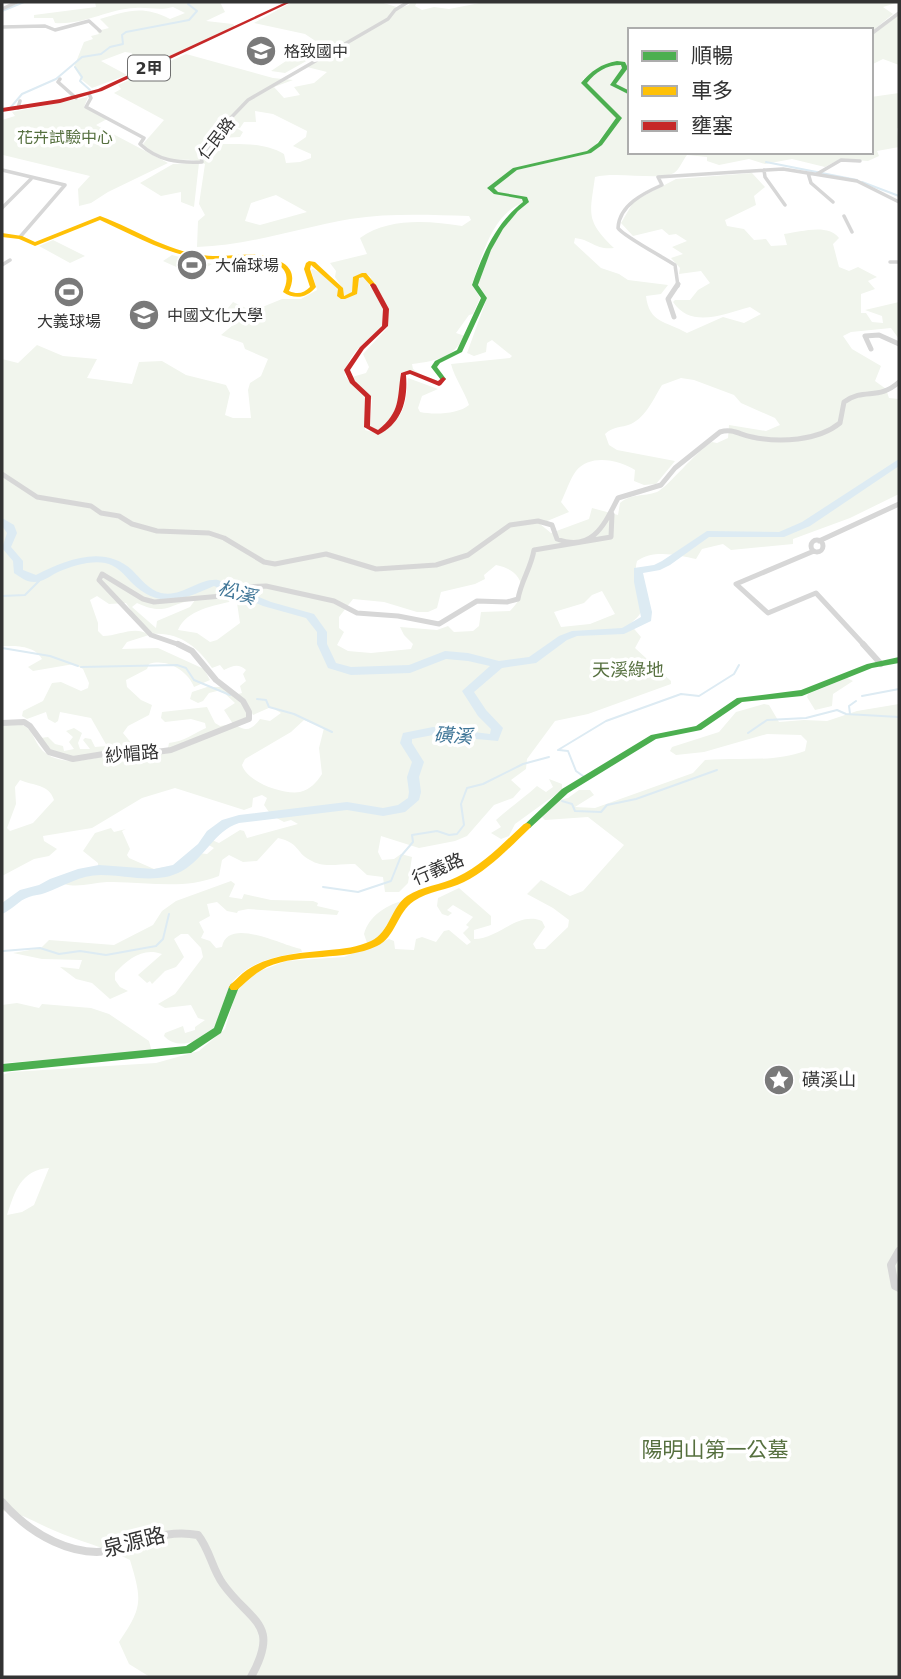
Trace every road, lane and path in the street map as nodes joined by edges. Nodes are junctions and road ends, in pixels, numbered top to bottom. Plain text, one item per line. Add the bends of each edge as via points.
1 (17, 2) edge
2 (289, 2) edge
3 (408, 2) edge
4 (2, 9) edge
5 (899, 13) edge
6 (2, 27) edge
7 (100, 31) dead end
8 (873, 32) edge
9 (60, 79) dead end
10 (628, 92) edge
11 (89, 94) junction
12 (76, 97) junction
13 (2, 110) edge
14 (860, 161) dead end
15 (2, 170) edge
16 (764, 170) junction
17 (808, 173) junction
18 (817, 174) junction
19 (31, 179) junction
20 (833, 202) dead end
21 (899, 202) edge
22 (786, 205) dead end
23 (2, 208) edge
24 (844, 216) dead end
25 (852, 232) dead end
26 (2, 235) edge
27 (20, 237) junction
28 (10, 260) dead end
29 (890, 262) dead end
30 (899, 262) edge
31 (2, 265) edge
32 (674, 317) dead end
33 (899, 344) edge
34 (871, 349) dead end
35 (899, 382) edge
36 (2, 474) edge
37 (899, 504) edge
38 (612, 514) junction
39 (899, 660) edge
40 (881, 664) junction
41 (2, 723) edge
42 (2, 1068) edge
43 (899, 1251) edge
44 (899, 1288) edge
45 (2, 1502) edge
46 (251, 1677) edge

1 - 4 street
2 - 11 street, 2甲
3 - 11 street, 仁民路 via 388,19 254,97 219,129 202,162 153,156 140,144 145,138 86,107
5 - 8 street
6 - 7 street via 55,30 89,21
9 - 12 street
10 - 27 street via 613,85 625,68 623,63 610,63 588,77 586,87 619,118 600,144 589,152 515,169 490,188 526,202 508,214 486,254 475,285 484,298 460,351 434,367 444,380 441,383 402,373 401,411 381,432 368,427 368,396 352,382 347,370 385,326 386,309 368,276 356,277 355,293 342,298 335,281 309,263 313,287 293,296 286,292 291,275 279,263 173,251 102,218 35,244
11 - 12 street, 2甲
12 - 13 street, 2甲
14 - 18 street via 841,160
15 - 19 street
16 - 17 street
16 - 22 street
16 - 32 street via 660,176 657,179 662,185 628,203 617,226 625,236 675,265 678,286 668,297
17 - 18 street
17 - 20 street via 811,183
18 - 21 street via 872,186
19 - 23 street
19 - 27 street via 65,185
24 - 25 street
26 - 27 street
28 - 31 street
29 - 30 street
33 - 34 street via 873,333 865,335
35 - 38 street via 887,393 849,397 840,424 806,438 749,437 729,429 720,432 661,485 618,498
36 - 38 street via 37,497 91,506 157,531 209,533 275,564 326,554 383,569 436,565 468,555 510,525 538,521 552,525 557,540 567,541 599,534
37 - 40 street via 811,542 812,549 805,555 736,584 768,613 816,593
38 - 41 street, 紗帽路 via 611,537 534,550 518,599 477,601 446,622 357,613 334,601 286,589 246,587 225,596 154,602 102,574 98,578 153,636 193,653 216,680 239,697 250,714 244,722 201,741 152,753 116,752 83,759 66,759 44,749 28,723 15,719
39 - 40 street, 行義路
40 - 42 street, 行義路 via 802,693 740,700 698,728 654,737 565,791 463,879 407,900 383,938 373,944 337,953 279,958 250,971 234,986 218,1030 188,1050
43 - 44 street via 891,1265
45 - 46 street, 泉源路 via 25,1523 66,1548 103,1553 165,1531 198,1535 221,1582 261,1626 263,1654

